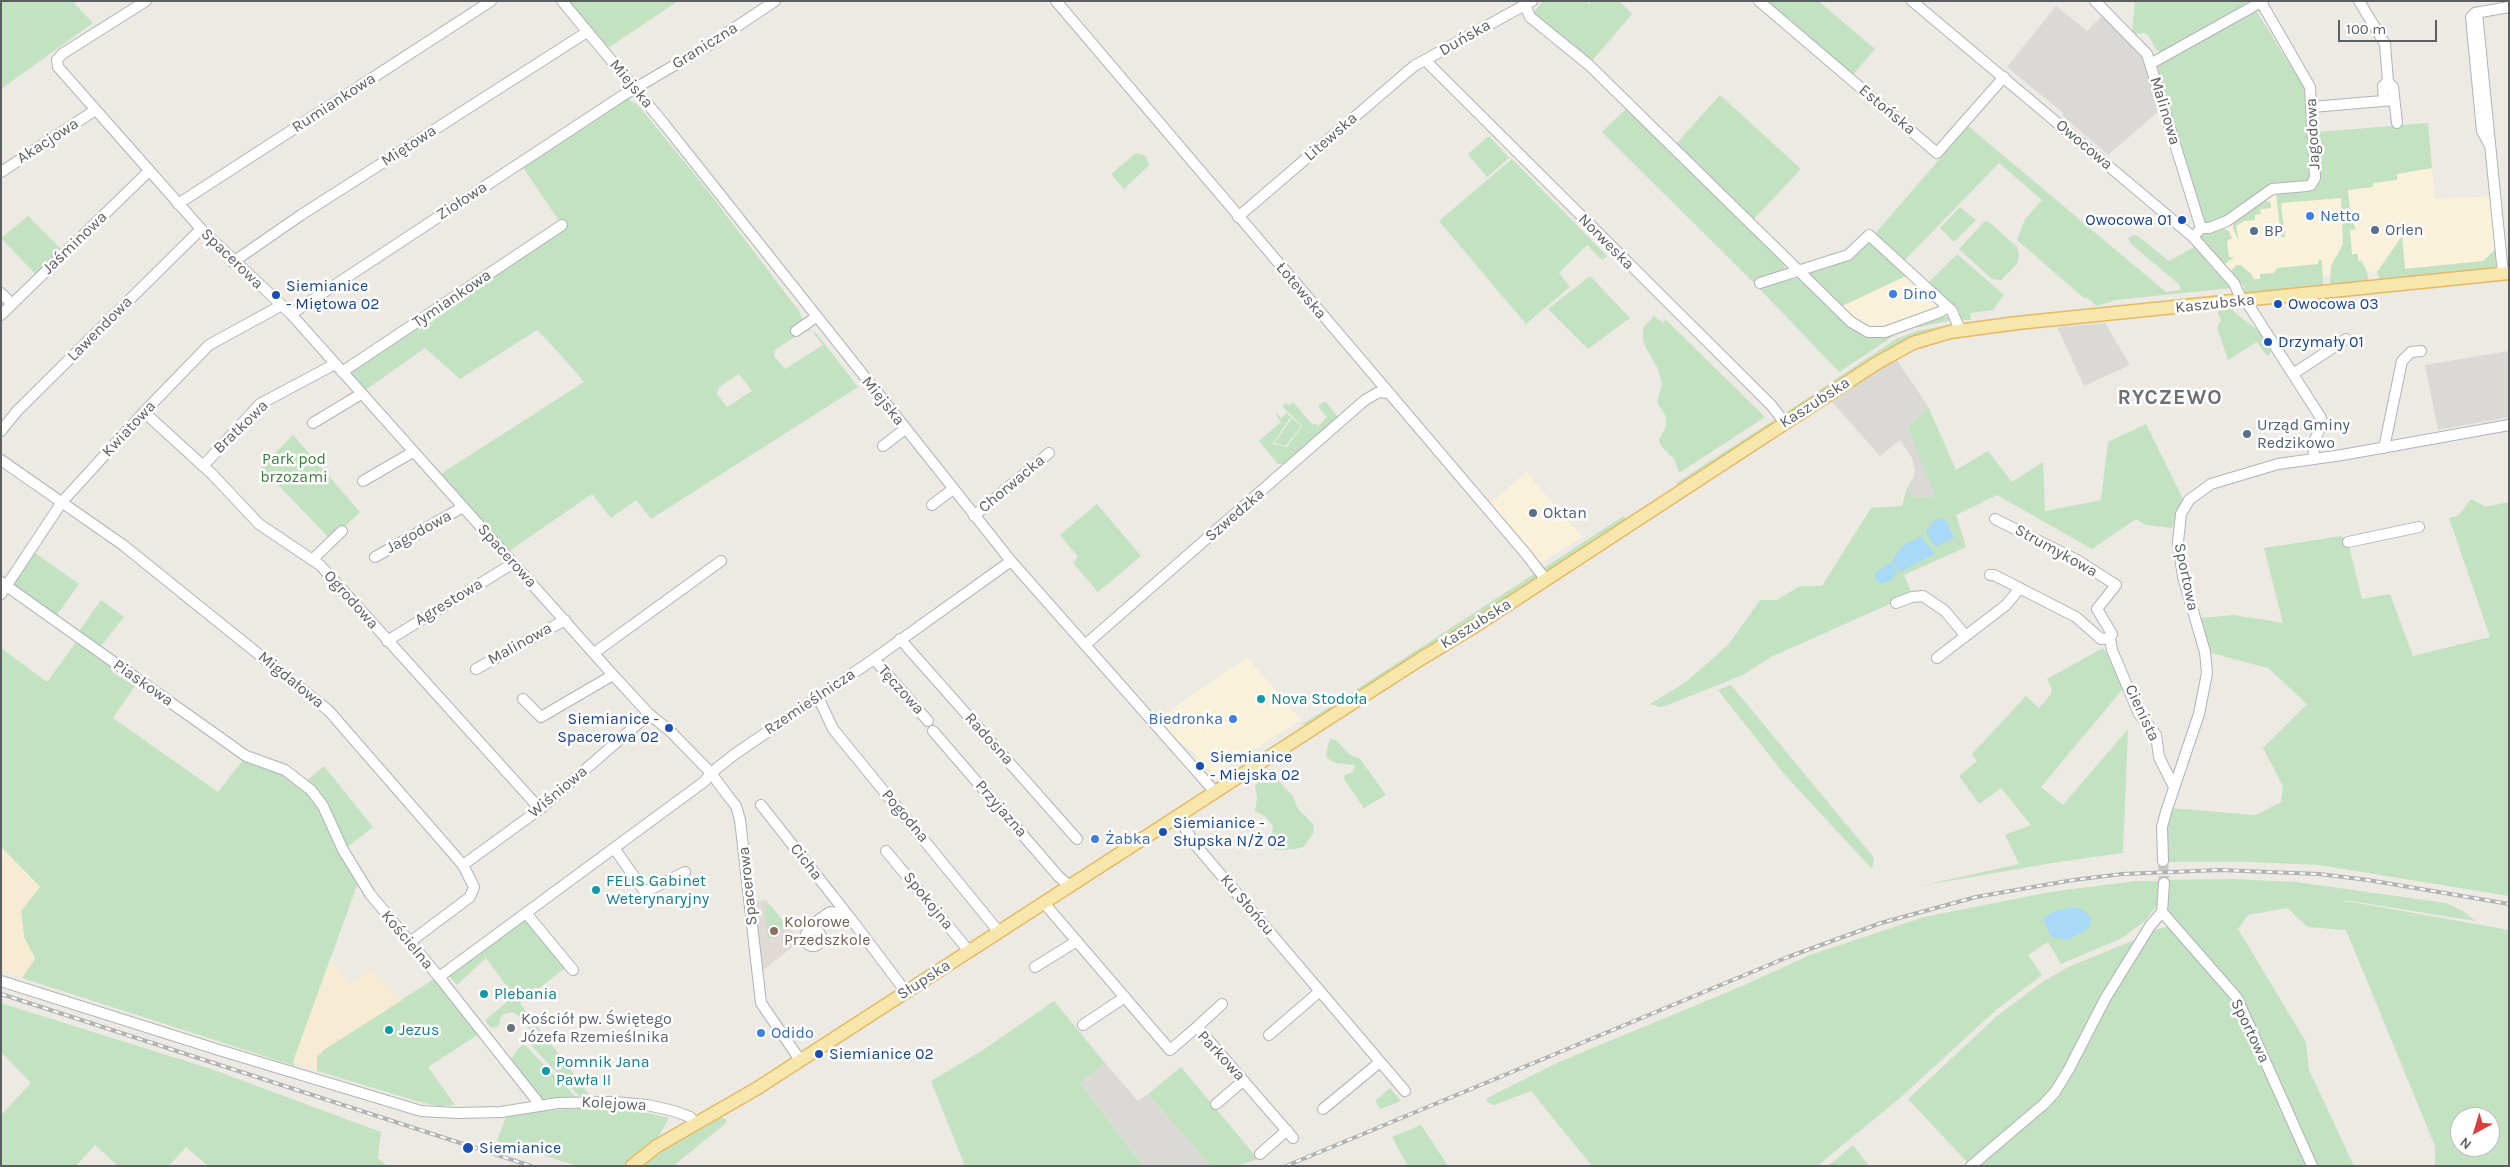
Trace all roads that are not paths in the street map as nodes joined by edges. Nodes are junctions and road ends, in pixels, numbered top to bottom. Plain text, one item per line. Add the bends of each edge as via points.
1 (146, 1) edge
2 (491, 1) edge
3 (562, 1) edge
4 (775, 1) edge
5 (1056, 1) edge
6 (1759, 1) edge
7 (1912, 1) edge
8 (2095, 1) edge
9 (2359, 1) edge
10 (2262, 2) edge
11 (1528, 3) edge
12 (2509, 7) edge
13 (587, 32) junction
14 (1426, 61) junction
15 (2150, 64) junction
16 (2004, 77) junction
17 (634, 89) junction
18 (2389, 100) junction
19 (2312, 108) junction
20 (94, 111) junction
21 (2397, 123) dead end
22 (149, 171) junction
23 (1, 172) edge
24 (178, 204) junction
25 (1238, 217) junction
26 (562, 225) dead end
27 (2201, 228) junction
28 (201, 229) junction
29 (2193, 237) junction
30 (234, 262) junction
31 (1798, 273) junction
32 (2506, 274) edge
33 (1760, 283) dead end
34 (1, 293) edge
35 (2244, 301) junction
36 (12, 304) junction
37 (282, 305) junction
38 (1948, 307) junction
39 (291, 314) junction
40 (1, 315) edge
41 (816, 317) junction
42 (1960, 330) junction
43 (796, 331) dead end
44 (2346, 339) dead end
45 (2422, 350) dead end
46 (338, 368) junction
47 (2293, 374) junction
48 (1388, 393) junction
49 (361, 394) junction
50 (144, 412) junction
51 (313, 423) dead end
52 (1785, 423) junction
53 (2509, 425) edge
54 (905, 429) junction
55 (1, 431) edge
56 (883, 446) dead end
57 (2384, 448) junction
58 (413, 452) junction
59 (1049, 453) dead end
60 (2314, 458) junction
61 (1, 460) edge
62 (203, 466) junction
63 (363, 481) dead end
64 (953, 489) junction
65 (62, 502) junction
66 (932, 505) dead end
67 (463, 507) junction
68 (974, 516) junction
69 (1995, 519) dead end
70 (2419, 527) dead end
71 (342, 531) dead end
72 (2348, 542) dead end
73 (375, 557) dead end
74 (312, 560) junction
75 (721, 561) dead end
76 (1011, 561) junction
77 (512, 564) junction
78 (1990, 575) dead end
79 (1546, 580) junction
80 (2116, 585) joint
81 (3, 587) edge
82 (2020, 588) junction
83 (1896, 603) dead end
84 (564, 620) junction
85 (1965, 635) junction
86 (2110, 638) junction
87 (900, 639) junction
88 (387, 641) junction
89 (1085, 645) junction
90 (594, 653) junction
91 (1937, 658) dead end
92 (874, 659) junction
93 (476, 669) dead end
94 (613, 675) junction
95 (818, 697) junction
96 (523, 699) dead end
97 (649, 714) junction
98 (928, 721) dead end
99 (934, 731) dead end
100 (285, 770) joint
101 (711, 773) junction
102 (2174, 787) junction
103 (1215, 792) junction
104 (762, 805) dead end
105 (540, 810) junction
106 (1178, 816) junction
107 (1077, 839) dead end
108 (614, 848) junction
109 (886, 851) dead end
110 (2163, 861) tunnel mouth
111 (463, 865) junction
112 (685, 872) dead end
113 (2164, 883) tunnel mouth
114 (1070, 886) junction
115 (1044, 903) junction
116 (2162, 912) junction
117 (526, 913) junction
118 (851, 919) junction
119 (814, 930) dead end
120 (999, 932) junction
121 (1077, 941) junction
122 (410, 942) junction
123 (969, 951) junction
124 (1035, 967) dead end
125 (573, 970) dead end
126 (439, 977) junction
127 (1, 981) edge
128 (906, 992) junction
129 (1319, 992) junction
130 (1125, 997) junction
131 (1222, 1004) dead end
132 (1083, 1025) dead end
133 (1196, 1027) junction
134 (1269, 1035) dead end
135 (800, 1060) junction
136 (1380, 1062) junction
137 (1243, 1081) junction
138 (1405, 1091) dead end
139 (1216, 1104) dead end
140 (539, 1106) junction
141 (1323, 1109) dead end
142 (696, 1124) junction
143 (1260, 1154) dead end
144 (632, 1166) edge
145 (1971, 1166) edge
146 (2312, 1166) edge

1 - 20 street, Spacerowa via 57,60 64,76
2 - 24 street, Rumiankowa
3 - 13 street, Miejska
4 - 17 street, Graniczna
5 - 25 street, Łotewska
6 - 16 street, Estońska via 1937,153
7 - 16 street, Owocowa
8 - 15 street, Malinowa via 2147,54
9 - 18 street via 2385,44 2388,82 2394,87
10 - 15 street
10 - 19 street, Jagodowa via 2310,87
11 - 14 street, Duńska
11 - 31 street via 1530,17 1589,65
12 - 32 street via 2478,13 2484,114 2492,149
13 - 17 street, Miejska
13 - 30 street, Miętowa
14 - 25 street, Litewska via 1414,66
14 - 52 street, Norweska via 1771,405
15 - 27 street, Malinowa
16 - 29 street, Owocowa
17 - 39 street, Ziołowa
17 - 41 street, Miejska
18 - 19 street
18 - 21 street
19 - 27 street, Jagodowa via 2315,175 2311,185 2272,189 2227,221
20 - 22 street, Spacerowa
20 - 23 street, Akacjowa
22 - 24 street, Spacerowa
22 - 36 street, Jaśminowa
24 - 28 street, Spacerowa
25 - 48 street, Łotewska
26 - 46 street, Tymiankowa
27 - 29 street
28 - 30 street, Spacerowa
28 - 55 street, Lawendowa via 17,411
29 - 35 street, Owocowa via 2234,284
30 - 37 street, Spacerowa
31 - 33 street
31 - 38 street via 1851,322 1868,332 1885,332
31 - 38 street via 1848,255 1869,235
32 - 35 main road, Kaszubska
34 - 36 street
35 - 42 main road, Kaszubska
35 - 47 street, Owocowa
36 - 40 street, Jaśminowa
37 - 39 street, Spacerowa
37 - 50 street, Kwiatowa via 209,345
38 - 42 street via 1956,315
39 - 46 street, Spacerowa
41 - 43 street
41 - 54 street, Miejska
42 - 52 main road, Kaszubska via 1926,338 1904,348
44 - 47 street
45 - 57 street via 2411,352 2402,361
46 - 49 street, Spacerowa
46 - 62 street, Bratkowa via 260,404
47 - 60 street, Owocowa via 2322,421 2313,444
48 - 79 street, Łotewska
48 - 89 street, Szwedzka via 1379,392 1365,400
49 - 51 street
49 - 58 street, Spacerowa
50 - 62 street, Ogrodowa
50 - 65 street, Kwiatowa
52 - 79 main road, Kaszubska
53 - 57 street, Sportowa
54 - 56 street
54 - 64 street, Miejska
57 - 60 street, Sportowa
58 - 63 street
58 - 67 street, Spacerowa
59 - 68 street, Chorwacka
60 - 102 street, Sportowa via 2278,464 2211,484 2193,495 2181,514 2178,528 2180,556 2205,652 2207,673 2198,714
61 - 65 street, Migdałowa
62 - 74 street, Ogrodowa via 259,524
64 - 66 street
64 - 68 street, Miejska
65 - 81 street, Kwiatowa
65 - 111 street, Migdałowa via 124,545 329,711
67 - 73 street, Jagodowa
67 - 77 street, Spacerowa
68 - 76 street, Miejska
69 - 80 street, Strumykowa via 2077,560
70 - 72 street
71 - 74 street
74 - 88 street, Ogrodowa
75 - 90 street
76 - 87 street, Rzemieślnicza
76 - 89 street, Miejska
77 - 84 street, Spacerowa
77 - 88 street, Agrestowa
78 - 82 street
79 - 103 main road, Kaszubska
80 - 86 street, Cienista via 2097,609 2109,629
81 - 100 street, Piaskowa via 246,756
82 - 85 street via 2006,605
82 - 86 street via 2076,617 2101,639
83 - 85 street via 1923,596 1945,611
84 - 90 street, Spacerowa
84 - 93 street, Malinowa
85 - 91 street
86 - 102 street, Cienista via 2139,714 2156,734 2159,757
87 - 92 street, Rzemieślnicza
87 - 107 street, Radosna
88 - 105 street, Ogrodowa
89 - 103 street, Miejska
90 - 94 street, Spacerowa
92 - 95 street, Rzemieślnicza
92 - 98 street, Tęczowa
94 - 96 street via 541,717
94 - 97 street, Spacerowa
95 - 101 street, Rzemieślnicza
95 - 120 street, Pogodna via 833,729
97 - 101 street, Spacerowa
97 - 105 street, Wiśniowa
99 - 114 street, Przyjazna
100 - 122 street, Kościelna via 304,783 319,800 361,881
101 - 108 street, Rzemieślnicza
101 - 135 street, Spacerowa via 736,806 740,820 761,1003
102 - 110 street, Sportowa via 2162,827
103 - 106 main road, Słupska
104 - 118 street, Cicha
105 - 111 street, Wiśniowa
106 - 114 main road, Słupska
106 - 129 street, Ku Słońcu via 1193,842
108 - 112 street via 645,892
108 - 117 street, Rzemieślnicza
109 - 123 street, Spokojna
111 - 122 street, Migdałowa via 474,887 470,897
113 - 116 street
114 - 115 main road, Słupska
115 - 120 main road, Słupska
115 - 121 street, Parkowa
116 - 145 street via 2105,999 2055,1092
116 - 146 street, Sportowa via 2237,998
117 - 125 street
117 - 126 street, Rzemieślnicza
118 - 119 street via 830,912 816,921
118 - 128 street, Cicha
120 - 123 main road, Słupska
121 - 124 street
121 - 130 street, Parkowa
122 - 126 street, Kościelna
123 - 128 main road, Słupska
126 - 140 street, Kościelna
127 - 140 street, Kolejowa via 398,1105 440,1113 501,1112
128 - 135 main road, Słupska
129 - 134 street
129 - 136 street, Ku Słońcu
130 - 132 street
130 - 133 street, Parkowa via 1170,1050
131 - 133 street
133 - 137 street, Parkowa
135 - 142 main road, Słupska
136 - 138 street, Ku Słońcu
136 - 141 street
137 - 139 street
137 - 143 street, Parkowa via 1290,1134
140 - 142 street, Kolejowa via 584,1102 648,1105 685,1114
142 - 144 main road, Słupska via 657,1146

